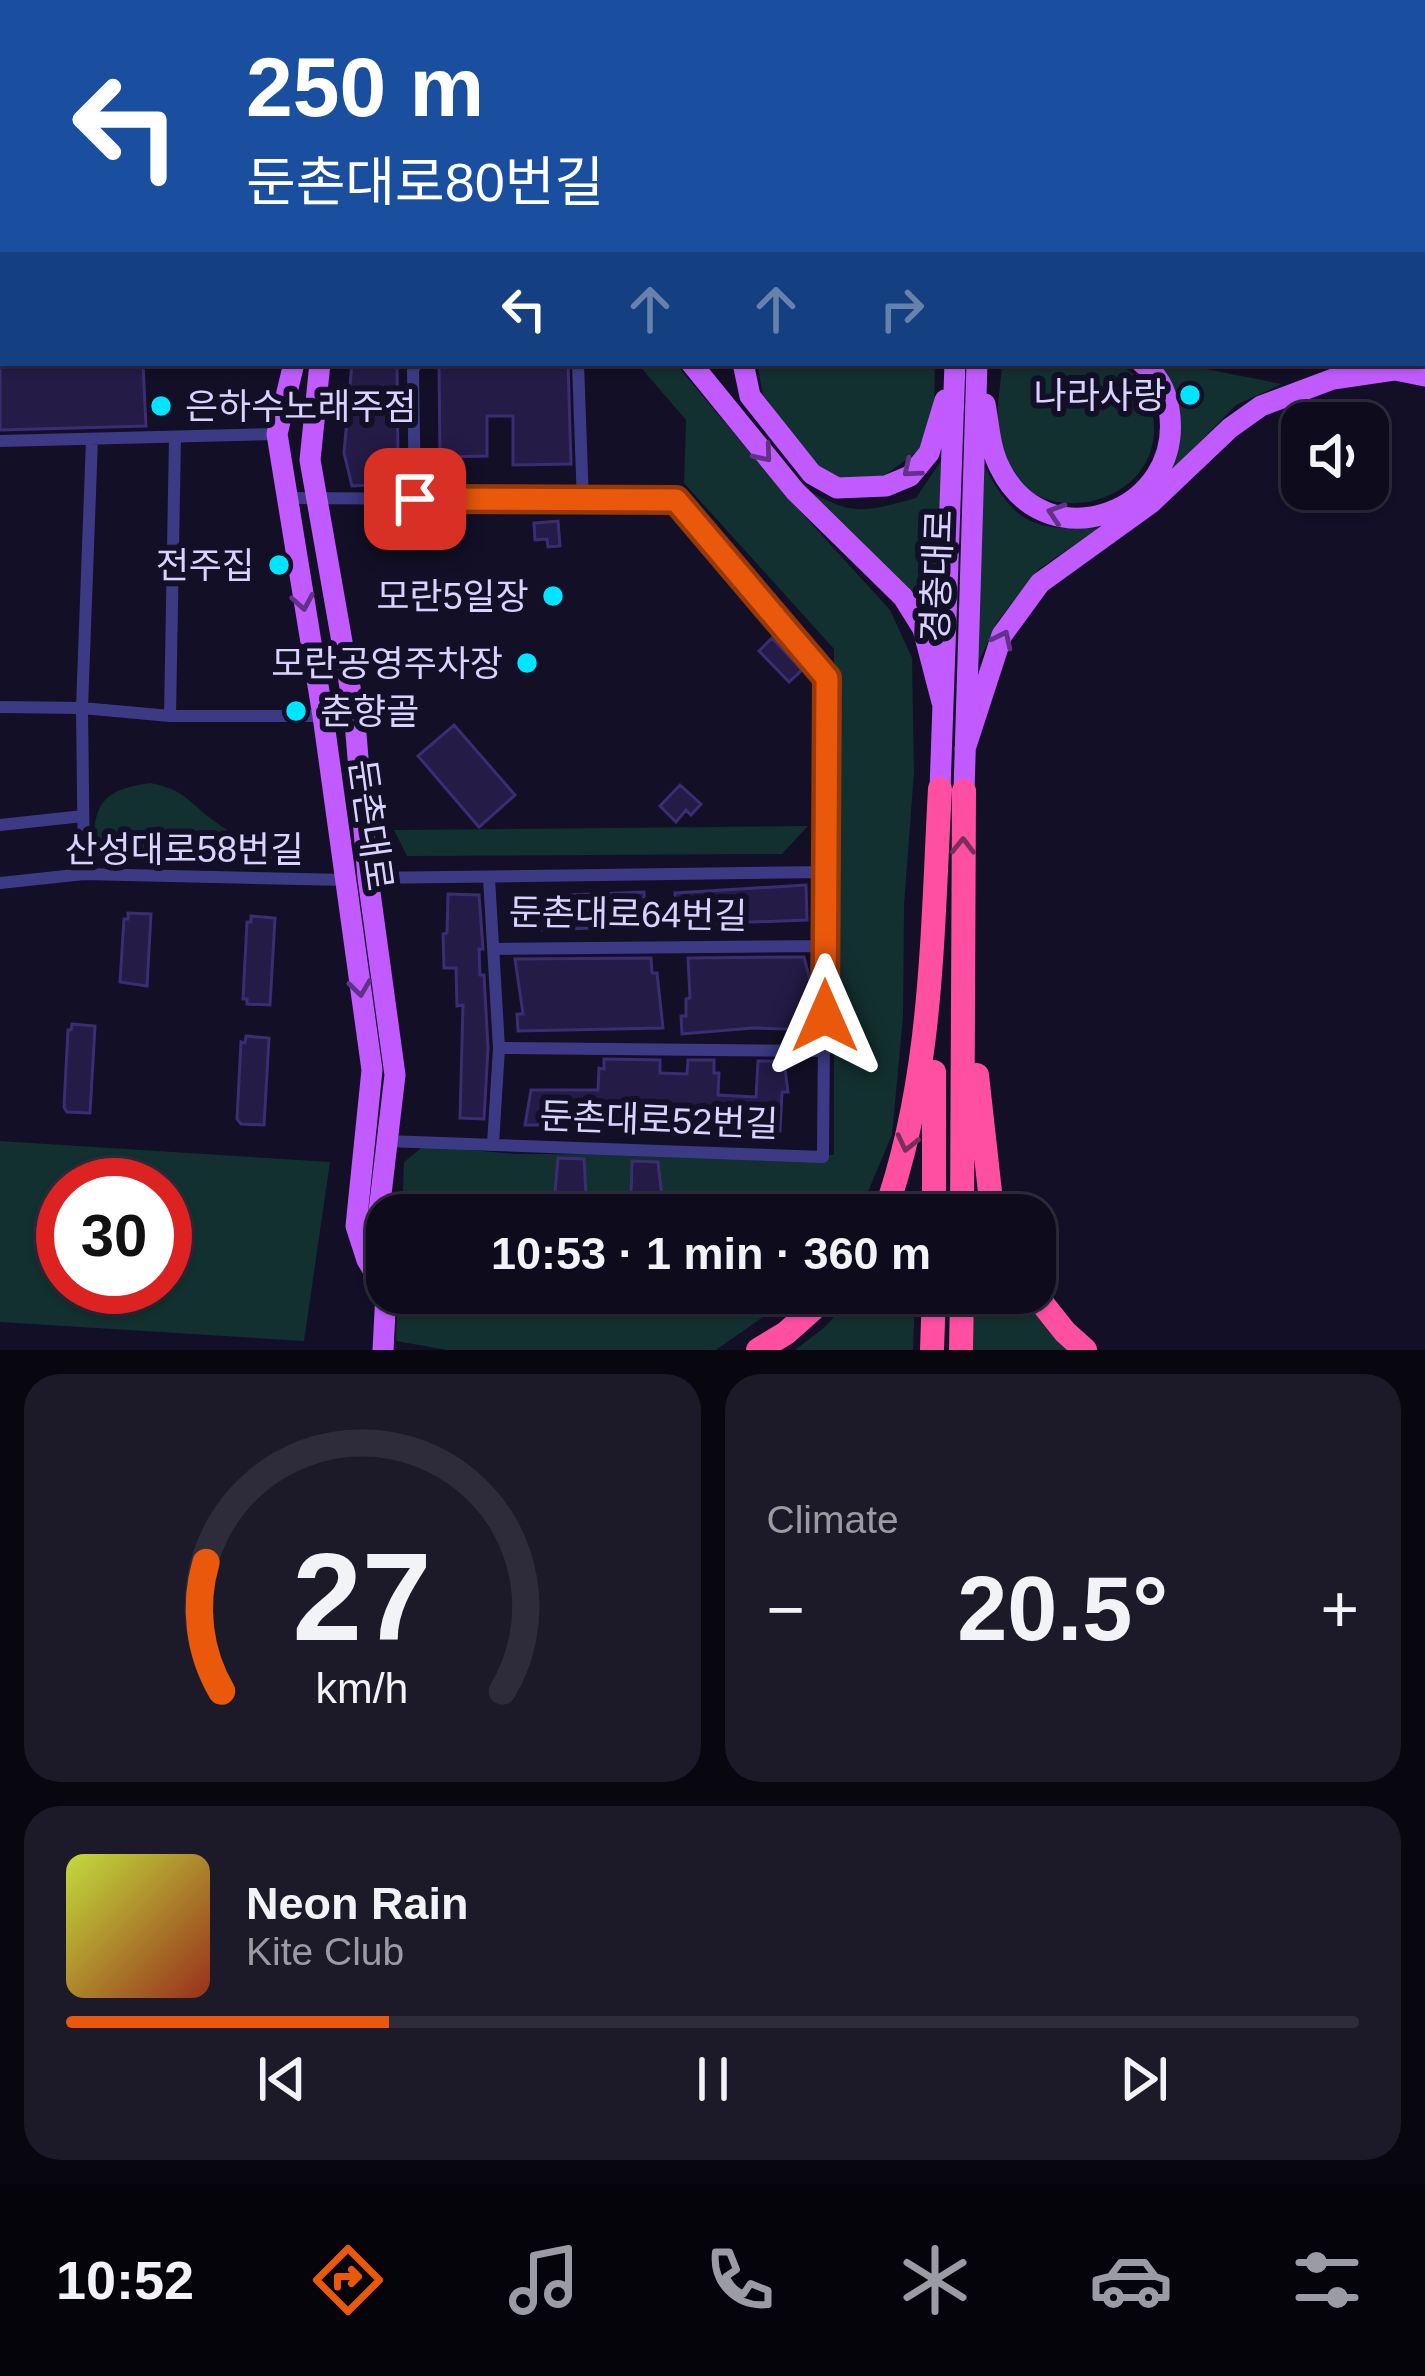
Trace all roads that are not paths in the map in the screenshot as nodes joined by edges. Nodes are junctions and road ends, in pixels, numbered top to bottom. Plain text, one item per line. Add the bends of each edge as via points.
1 (293, 366) edge
2 (320, 366) edge
3 (415, 366) edge
4 (578, 366) edge
5 (693, 366) edge
6 (744, 366) edge
7 (962, 366) edge
8 (963, 366) edge
9 (963, 366) edge
10 (964, 366) edge
11 (1145, 366) edge
12 (1372, 366) edge
13 (1394, 370) junction
14 (1425, 376) edge
15 (277, 434) junction
16 (175, 437) junction
17 (92, 439) junction
18 (0, 440) edge
19 (285, 498) junction
20 (315, 498) junction
21 (415, 499) junction
22 (583, 502) junction
23 (942, 703) junction
24 (0, 707) edge
25 (82, 708) junction
26 (170, 716) junction
27 (323, 716) junction
28 (964, 749) junction
29 (952, 790) junction
30 (82, 816) junction
31 (0, 825) edge
32 (825, 872) junction
33 (84, 874) junction
34 (368, 878) junction
35 (489, 878) junction
36 (345, 880) junction
37 (0, 883) edge
38 (934, 902) junction
39 (962, 916) junction
40 (825, 946) junction
41 (494, 949) junction
42 (499, 1048) junction
43 (824, 1051) junction
44 (387, 1142) junction
45 (493, 1144) junction
46 (381, 1194) edge
47 (892, 1194) edge
48 (934, 1194) edge
49 (962, 1194) edge
50 (992, 1194) edge
51 (366, 1257) edge
52 (385, 1314) edge
53 (808, 1314) edge
54 (933, 1314) edge
55 (962, 1314) edge
56 (1051, 1314) edge
57 (383, 1348) edge
58 (758, 1350) edge
59 (932, 1350) edge
60 (961, 1350) edge
61 (1085, 1350) edge

1 - 15 main road, 둔촌대로
2 - 20 main road, 둔촌대로
3 - 21 street
4 - 22 street
5 -> 23 main road via 795,491 903,597 923,629
7 -> 6 main road via 929,453 910,476 863,490 812,474 750,396
8 - 23 main road, 경충대로
9 - 28 main road, 경충대로
11 -> 10 main road via 1166,390 1171,419 1161,473 1136,500 1076,519 1024,499 1006,478
12 - 13 main road
13 - 14 main road
28 -> 13 main road via 1002,635 1040,583 1151,503 1261,406 1334,380
15 - 16 street
15 - 19 main road, 둔촌대로
16 - 17 street
16 - 26 street
17 - 18 street
17 - 25 street
19 - 20 street
19 -> 27 main road, 둔촌대로
20 - 21 street
20 - 34 main road, 둔촌대로 via 354,710
21 - 22 street
22 - 32 street via 676,500 827,678
23 - 29 main road, 경충대로
24 - 25 street
25 - 26 street
25 - 30 street
26 - 27 street
27 - 36 main road, 둔촌대로
28 - 29 main road, 경충대로
29 - 38 highway
39 -> 29 highway
30 - 31 street
30 - 33 street
32 - 35 street, 둔촌대로64번길
32 - 40 street
33 - 36 street, 산성대로58번길
33 - 37 street, 산성대로58번길
34 - 35 street, 둔촌대로64번길
34 - 36 street, 산성대로58번길
34 - 44 main road, 둔촌대로 via 395,1075
35 - 41 street, 둔촌대로64번길
36 -> 51 main road, 둔촌대로 via 372,1070 356,1226
38 -> 47 highway via 920,1086
38 - 48 highway
39 - 49 highway
39 - 50 highway
40 - 41 street, 둔촌대로64번길
40 - 43 street
41 - 42 street
42 - 43 street, 둔촌대로52번길
42 - 45 street, 둔촌대로52번길
43 - 45 street, 둔촌대로52번길 via 823,1156
44 - 45 street, 둔촌대로52번길
44 - 46 main road, 둔촌대로
52 - 57 main road, 둔촌대로
53 - 58 highway
54 - 59 highway
55 - 60 highway
56 - 61 highway

